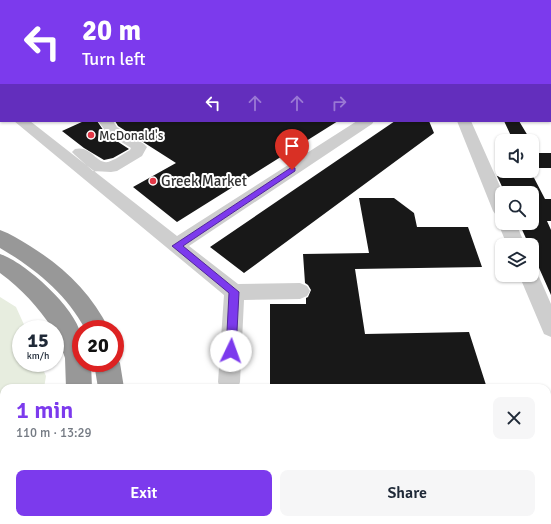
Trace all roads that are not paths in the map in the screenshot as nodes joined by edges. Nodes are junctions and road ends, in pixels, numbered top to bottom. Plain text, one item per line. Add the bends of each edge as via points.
1 (106, 122) edge
2 (365, 122) edge
3 (464, 122) edge
4 (25, 124) edge
5 (51, 145) junction
6 (495, 195) edge
7 (0, 238) edge
8 (177, 246) junction
9 (0, 262) edge
10 (532, 282) edge
11 (300, 291) dead end
12 (235, 292) junction
13 (92, 320) edge
14 (551, 328) edge
15 (108, 372) edge
16 (230, 382) dead end
17 (79, 384) edge
18 (110, 384) edge

1 - 5 street via 112,130 138,147 138,153 111,167 99,166 76,149
2 - 8 street
3 - 6 street
4 - 5 street
5 - 8 street
7 - 13 highway via 43,264 68,286
8 - 12 street
9 - 17 highway via 27,281 45,299 65,326 78,358
10 - 14 street
11 - 12 street
12 - 16 street
15 - 18 highway

